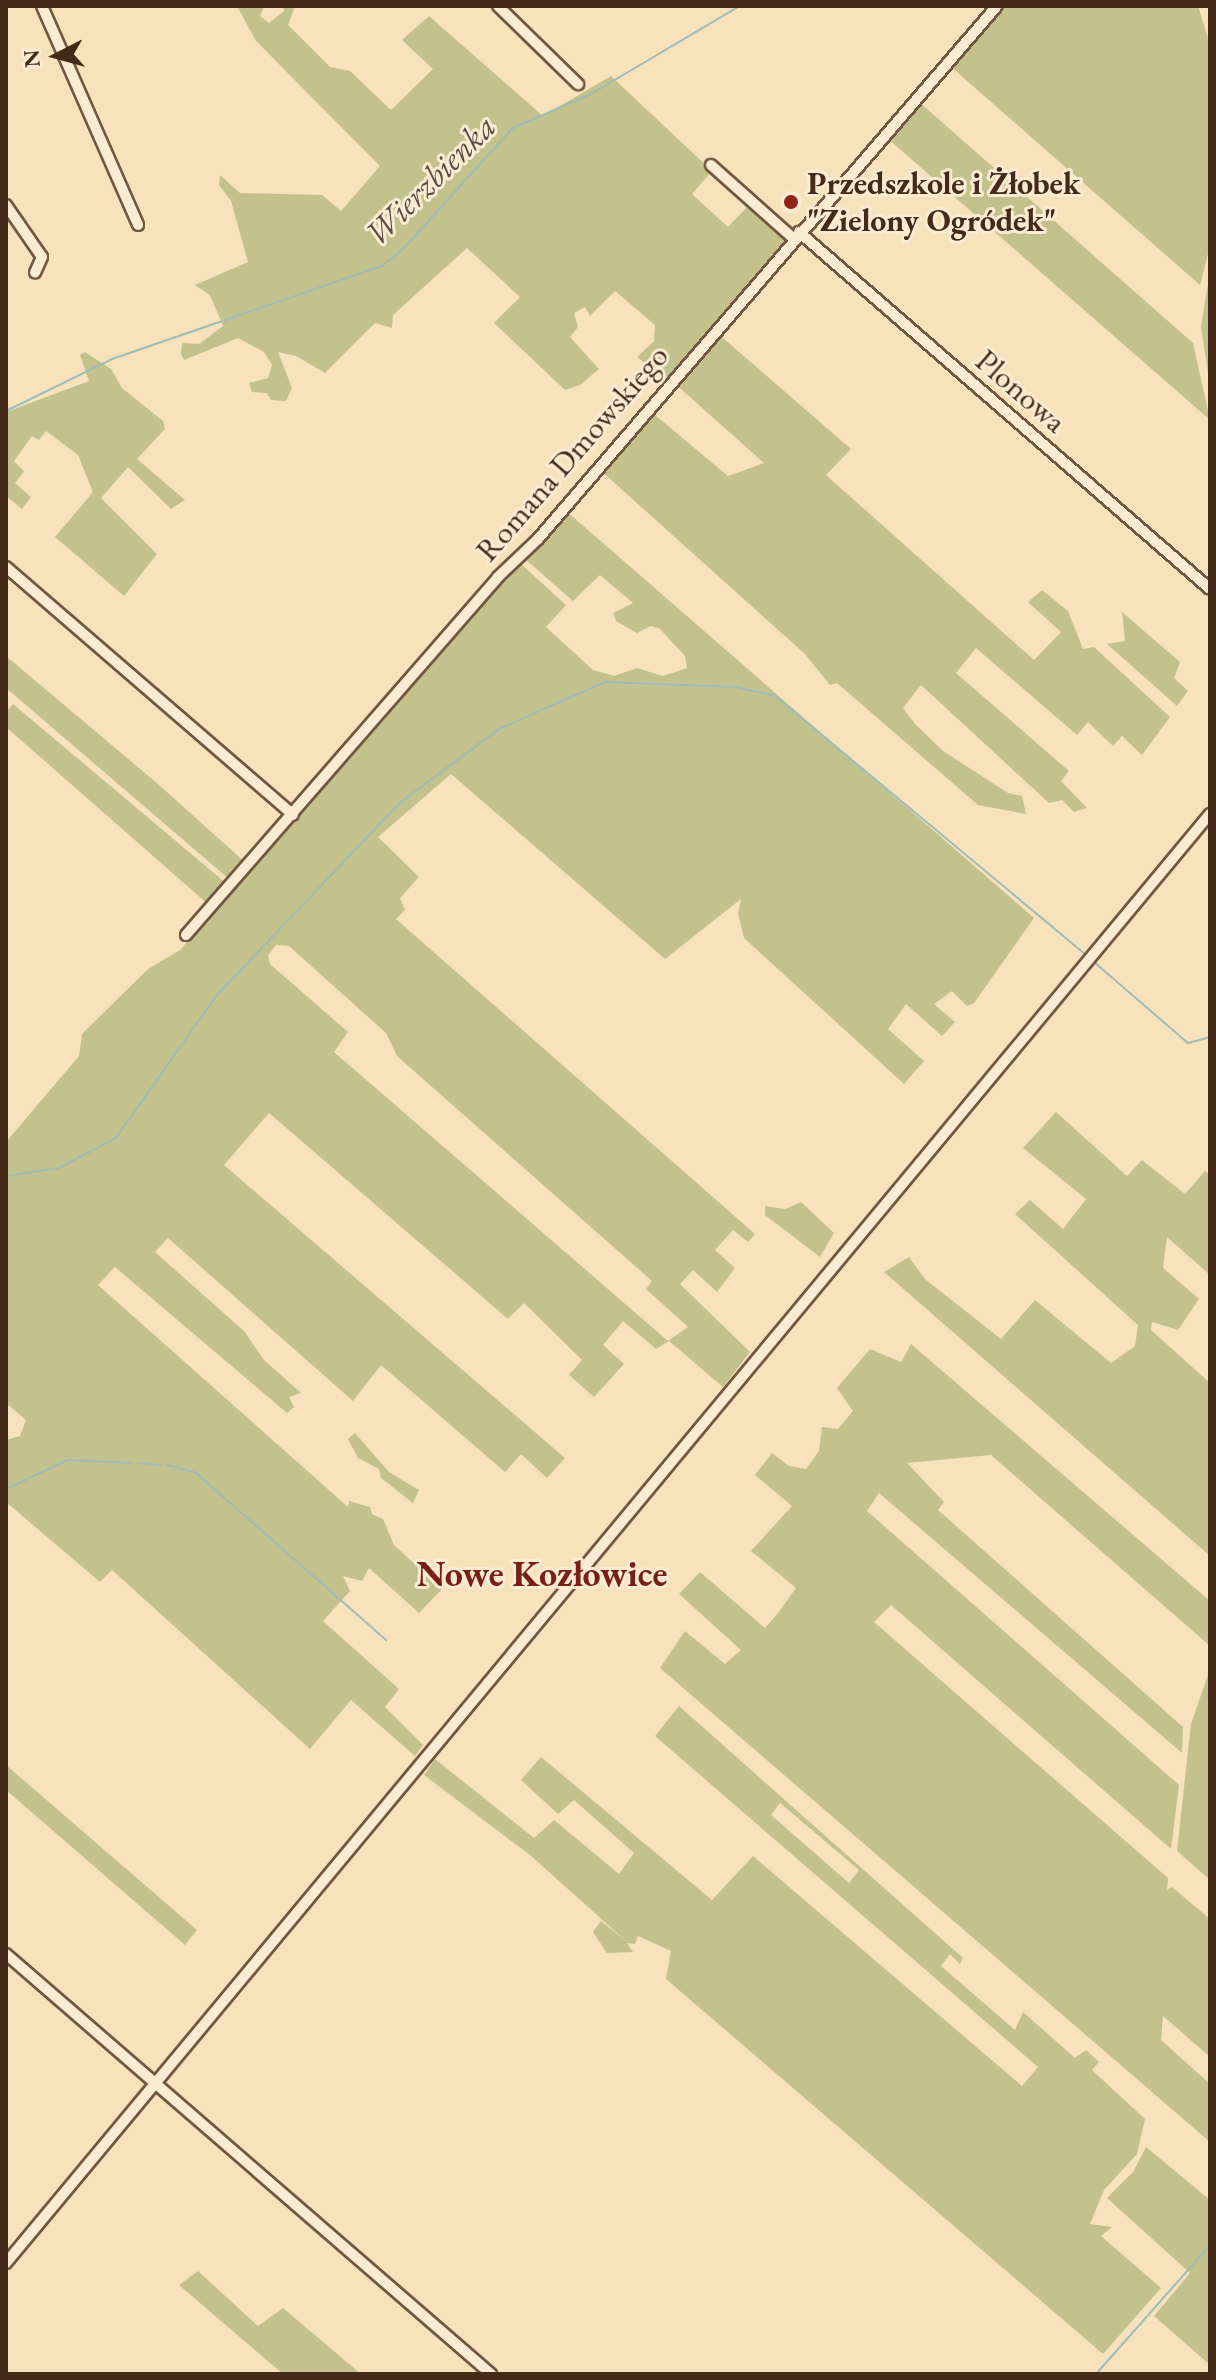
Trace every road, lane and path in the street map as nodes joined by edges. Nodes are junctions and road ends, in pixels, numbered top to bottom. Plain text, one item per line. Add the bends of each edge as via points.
1 (42, 6) edge
2 (498, 6) edge
3 (997, 6) edge
4 (578, 84) dead end
5 (711, 165) dead end
6 (6, 205) edge
7 (138, 225) dead end
8 (796, 235) junction
9 (35, 273) dead end
10 (6, 567) edge
11 (1210, 589) edge
12 (1210, 814) edge
13 (293, 815) junction
14 (186, 935) dead end
15 (6, 1954) edge
16 (155, 2082) junction
17 (6, 2263) edge
18 (491, 2374) edge

1 - 7 street
2 - 4 street
3 - 8 street, Romana Dmowskiego
5 - 8 street, Plonowa
6 - 9 street via 42,257
8 - 11 street, Plonowa
8 - 13 street, Romana Dmowskiego via 538,539 488,588
10 - 13 street
12 - 16 street
13 - 14 street, Romana Dmowskiego
15 - 16 street
16 - 17 street
16 - 18 street

